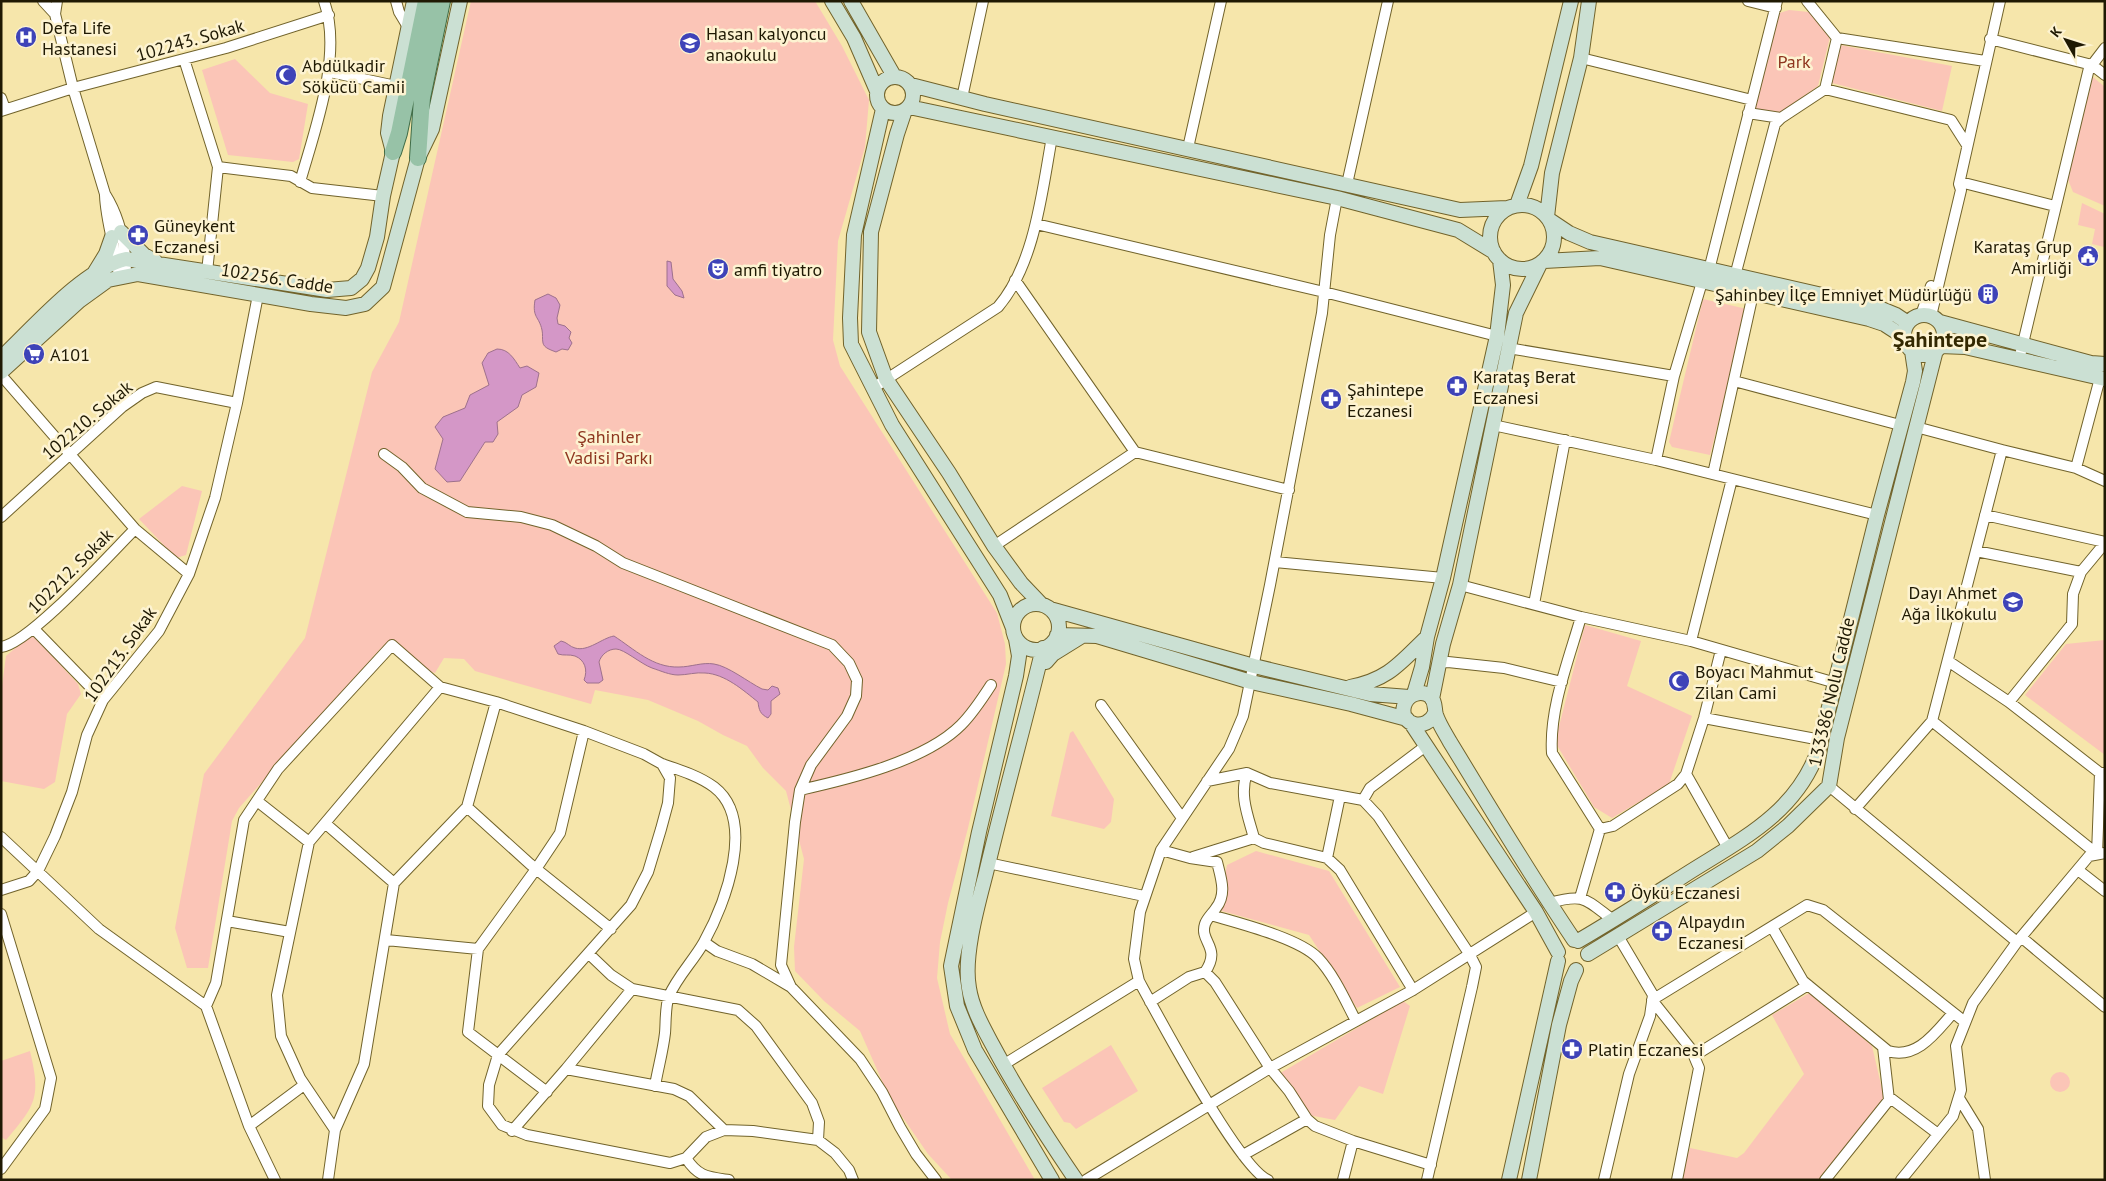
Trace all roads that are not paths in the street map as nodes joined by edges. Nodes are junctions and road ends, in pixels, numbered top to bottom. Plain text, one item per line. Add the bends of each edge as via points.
1 (43, 1) edge
2 (57, 1) edge
3 (324, 1) edge
4 (396, 1) edge
5 (414, 1) edge
6 (426, 1) edge
7 (442, 1) edge
8 (460, 1) edge
9 (832, 1) edge
10 (851, 1) edge
11 (984, 1) edge
12 (1221, 1) edge
13 (1388, 1) edge
14 (1570, 1) edge
15 (1589, 1) edge
16 (1748, 1) edge
17 (1807, 1) edge
18 (2000, 1) edge
19 (1777, 5) edge
20 (55, 14) junction
21 (329, 16) junction
22 (408, 27) junction
23 (1837, 38) junction
24 (1990, 39) junction
25 (2105, 48) edge
26 (1581, 58) junction
27 (184, 59) junction
28 (1985, 61) junction
29 (2091, 64) junction
30 (330, 72) junction
31 (2105, 75) edge
32 (894, 76) junction
33 (911, 85) junction
34 (396, 86) junction
35 (73, 88) junction
36 (1825, 89) junction
37 (877, 91) junction
38 (1, 98) edge
39 (962, 98) junction
40 (1752, 100) junction
41 (883, 109) junction
42 (907, 109) junction
43 (3, 110) edge
44 (931, 112) junction
45 (1748, 113) junction
46 (1781, 118) junction
47 (897, 134) junction
48 (1052, 137) junction
49 (1967, 145) junction
50 (1188, 148) junction
51 (393, 152) junction
52 (418, 158) junction
53 (218, 167) junction
54 (300, 182) junction
55 (1960, 183) junction
56 (1347, 184) junction
57 (383, 196) junction
58 (1337, 198) junction
59 (2055, 206) junction
60 (1512, 207) junction
61 (1549, 219) junction
62 (1036, 224) junction
63 (116, 234) junction
64 (1497, 256) junction
65 (122, 260) junction
66 (1542, 262) junction
67 (162, 265) junction
68 (1709, 270) junction
69 (206, 272) junction
70 (93, 275) junction
71 (1735, 276) junction
72 (122, 277) junction
73 (1015, 280) junction
74 (1702, 282) junction
75 (1324, 292) junction
76 (1753, 294) junction
77 (258, 295) junction
78 (1931, 318) junction
79 (1908, 322) junction
80 (1498, 336) junction
81 (1904, 338) junction
82 (2024, 344) junction
83 (1508, 348) junction
84 (1938, 348) junction
85 (1912, 351) junction
86 (1, 358) edge
87 (2019, 360) junction
88 (2105, 364) edge
89 (1, 373) edge
90 (1674, 376) junction
91 (2103, 378) edge
92 (886, 379) junction
93 (1734, 381) junction
94 (873, 388) junction
95 (237, 402) junction
96 (1493, 425) junction
97 (1900, 425) junction
98 (1916, 427) junction
99 (1565, 440) junction
100 (2002, 450) junction
101 (1135, 452) junction
102 (71, 453) junction
103 (384, 454) dead end
104 (1656, 460) junction
105 (2076, 468) junction
106 (1713, 474) junction
107 (1732, 479) junction
108 (2105, 482) edge
109 (1289, 490) junction
110 (1877, 516) junction
111 (1985, 516) junction
112 (1, 517) edge
113 (135, 529) junction
114 (2105, 542) edge
115 (994, 546) junction
116 (1976, 551) junction
117 (1275, 562) junction
118 (2081, 572) junction
119 (189, 574) junction
120 (1443, 578) junction
121 (1460, 585) junction
122 (1534, 604) junction
123 (1046, 606) junction
124 (1581, 617) junction
125 (34, 630) junction
126 (1014, 634) junction
127 (1057, 635) junction
128 (1082, 636) junction
129 (1427, 637) junction
130 (1691, 641) junction
131 (1, 648) edge
132 (1044, 648) junction
133 (1721, 650) junction
134 (1948, 661) junction
135 (1439, 663) junction
136 (1254, 666) junction
137 (1037, 675) junction
138 (1251, 682) junction
139 (1562, 682) junction
140 (1836, 683) junction
141 (991, 686) dead end
142 (440, 687) junction
143 (1346, 688) junction
144 (1412, 695) junction
145 (1432, 699) junction
146 (103, 700) junction
147 (496, 702) junction
148 (2009, 702) junction
149 (1102, 705) dead end
150 (1435, 713) junction
151 (1704, 718) junction
152 (1409, 721) junction
153 (1932, 721) junction
154 (584, 731) junction
155 (1821, 740) junction
156 (1427, 745) junction
157 (662, 764) junction
158 (1247, 773) junction
159 (2102, 773) edge
160 (1686, 774) junction
161 (1808, 775) junction
162 (1207, 781) junction
163 (1829, 786) junction
164 (800, 790) junction
165 (1340, 796) junction
166 (1363, 800) junction
167 (257, 801) junction
168 (467, 807) junction
169 (1855, 809) junction
170 (1182, 818) junction
171 (326, 824) junction
172 (1600, 829) junction
173 (1, 837) edge
174 (1254, 838) junction
175 (310, 842) junction
176 (1728, 848) junction
177 (1161, 850) junction
178 (2101, 854) edge
179 (1190, 858) junction
180 (1328, 858) junction
181 (988, 863) junction
182 (536, 869) junction
183 (2078, 870) junction
184 (38, 871) junction
185 (394, 883) junction
186 (1, 890) edge
187 (2105, 891) edge
188 (1144, 896) junction
189 (1580, 898) junction
190 (1549, 903) junction
191 (1536, 912) junction
192 (1, 914) edge
193 (1210, 915) junction
194 (1613, 920) junction
195 (227, 921) junction
196 (1772, 927) junction
197 (610, 929) junction
198 (290, 932) junction
199 (1618, 936) junction
200 (2019, 939) junction
201 (386, 940) junction
202 (1576, 940) junction
203 (704, 942) junction
204 (478, 948) junction
205 (589, 954) junction
206 (1588, 954) junction
207 (1470, 955) junction
208 (1558, 957) junction
209 (1576, 970) junction
210 (1205, 972) junction
211 (1139, 981) junction
212 (1808, 985) junction
213 (791, 987) junction
214 (632, 989) junction
215 (1413, 990) junction
216 (669, 997) junction
217 (1652, 1000) junction
218 (1150, 1002) junction
219 (206, 1006) junction
220 (2105, 1007) edge
221 (1953, 1013) junction
222 (1356, 1021) junction
223 (1965, 1022) junction
224 (1883, 1047) junction
225 (498, 1056) junction
226 (1694, 1056) junction
227 (1004, 1065) junction
228 (1270, 1068) junction
229 (566, 1069) junction
230 (304, 1085) junction
231 (655, 1086) junction
232 (547, 1092) junction
233 (1889, 1096) junction
234 (1959, 1098) junction
235 (1211, 1105) junction
236 (1307, 1120) junction
237 (248, 1126) junction
238 (336, 1130) junction
239 (724, 1130) junction
240 (512, 1131) junction
241 (1938, 1134) junction
242 (818, 1140) junction
243 (1353, 1141) junction
244 (1243, 1155) junction
245 (686, 1158) junction
246 (1431, 1165) junction
247 (1, 1169) edge
248 (1265, 1179) edge
249 (275, 1180) edge
250 (328, 1180) edge
251 (729, 1180) edge
252 (853, 1180) edge
253 (936, 1180) edge
254 (1052, 1180) edge
255 (1076, 1180) edge
256 (1086, 1180) edge
257 (1343, 1180) edge
258 (1428, 1180) edge
259 (1509, 1180) edge
260 (1529, 1180) edge
261 (1604, 1180) edge
262 (1677, 1180) edge
263 (1825, 1180) edge
264 (1901, 1180) edge
265 (1985, 1180) edge

1 - 20 street
2 - 20 street
3 - 21 street
4 - 22 street
5 - 22 street
6 - 51 main road
7 - 52 main road via 422,98
8 - 52 street, 102256. Cadde via 432,129
9 - 37 street via 854,38
10 - 32 street
11 - 39 street
12 - 50 street
13 - 56 street
14 - 60 street via 1530,166
15 - 26 street
16 - 19 street
17 - 23 street
18 - 24 street
19 - 40 street
20 - 35 street
21 - 27 street, 102243. Sokak
21 - 30 street
22 - 34 street
23 - 28 street
23 - 36 street
24 - 28 street
24 - 29 street
25 - 29 street
26 - 40 street
26 - 61 street via 1552,173
27 - 35 street, 102243. Sokak
27 - 53 street
28 - 49 street
29 - 31 street
29 - 59 street
30 - 34 street
30 - 54 street
32 - 33 street via 904,78
32 - 37 street via 885,79
33 - 39 street
33 - 42 street via 914,99
34 - 51 street via 388,133
35 - 43 street, 102243. Sokak
35 - 63 street via 106,194 114,209
36 - 46 street
36 - 49 street via 1950,120
37 - 41 street
38 - 43 street
39 - 50 street
40 - 45 street
41 - 42 street via 896,113
41 - 94 street via 854,235 850,318 852,344
42 - 44 street
42 - 47 street
44 - 47 street via 911,120
44 - 48 street
45 - 46 street
45 - 68 street
46 - 71 street via 1776,124
47 - 92 street via 871,232 869,332
48 - 58 street
48 - 62 street
49 - 55 street
50 - 56 street
51 - 57 street, 102256. Cadde
52 - 77 street, 102256. Cadde via 383,287 365,304 346,308
53 - 54 street via 291,176
53 - 69 street
54 - 57 street via 312,188
55 - 59 street
55 - 78 street
56 - 60 street via 1460,210
57 - 69 street, 102256. Cadde via 368,268 362,279 350,288 327,290
58 - 64 street via 1458,230
58 - 75 street
59 - 82 street
60 - 61 street via 1527,205
60 - 64 street via 1499,214 1490,232 1490,242
61 - 66 street via 1554,243
61 - 68 street via 1569,234 1590,242
62 - 73 street
62 - 75 street
63 - 65 street
63 - 67 street
63 - 70 street
64 - 66 street via 1516,268 1526,269
64 - 80 street via 1503,285
65 - 67 street, 102256. Cadde
65 - 70 street
65 - 72 street
66 - 74 street via 1600,258
66 - 83 street via 1516,313
67 - 69 street, 102256. Cadde
68 - 71 street
70 - 86 street via 80,283
71 - 79 street via 1879,308
72 - 77 street, 102256. Cadde via 138,274
72 - 89 street, 102256. Cadde via 108,280 79,301
73 - 92 street via 1010,294 998,307
73 - 101 street
74 - 76 street
74 - 90 street
75 - 80 street
75 - 109 street
76 - 81 street via 1877,322
76 - 93 street
77 - 95 street, 102213. Sokak
78 - 79 street
78 - 82 street
78 - 84 street via 1944,337
79 - 81 street
80 - 120 street
81 - 85 street
82 - 87 street
82 - 88 street
83 - 90 street
83 - 96 street
84 - 85 street via 1922,354
84 - 87 street via 1965,347
84 - 98 street, 133386 Nolu Cadde
85 - 97 street, 133386 Nolu Cadde via 1915,371
87 - 91 street
89 - 102 street
90 - 104 street
91 - 105 street
92 - 94 street
92 - 115 street
93 - 97 street
93 - 106 street
94 - 126 street via 892,425 1000,595
95 - 102 street, 102210. Sokak via 156,387 122,407
95 - 119 street, 102213. Sokak via 215,498
96 - 99 street
96 - 121 street
97 - 110 street, 133386 Nolu Cadde
98 - 100 street
98 - 163 street, 133386 Nolu Cadde via 1837,738
99 - 104 street
99 - 122 street
100 - 105 street
100 - 111 street
101 - 109 street
101 - 115 street
102 - 112 street, 102210. Sokak
102 - 113 street
103 - 164 street via 422,488 467,512 521,517 552,524 623,563 832,645 853,671 857,680 856,696 847,716 811,765
104 - 106 street
105 - 108 street
106 - 107 street
107 - 110 street
107 - 130 street
109 - 117 street
110 - 140 street, 133386 Nolu Cadde
111 - 114 street
111 - 116 street
113 - 119 street
113 - 125 street, 102212. Sokak
114 - 118 street
115 - 123 street via 1021,583
116 - 118 street
116 - 134 street
117 - 120 street
117 - 136 street
118 - 148 street via 2073,594 2072,624
119 - 146 street, 102213. Sokak via 160,631
120 - 129 street
121 - 122 street
121 - 135 street
122 - 124 street
123 - 126 street via 1031,604 1017,613
123 - 127 street via 1056,616
123 - 136 street
124 - 130 street
124 - 139 street
125 - 131 street, 102212. Sokak via 14,644
125 - 146 street
126 - 132 street via 1024,646 1034,650
126 - 254 street via 1019,656 1016,676 951,966 957,1006 975,1050
127 - 128 street
127 - 132 street
128 - 137 street via 1053,654
128 - 138 street via 1098,636
129 - 143 street via 1390,673 1369,683
129 - 144 street
130 - 133 street
132 - 137 street
133 - 140 street
133 - 151 street
134 - 148 street
134 - 153 street
135 - 139 street via 1504,668
135 - 145 street
136 - 138 street
136 - 143 street
137 - 181 street
138 - 152 street via 1351,704
138 - 162 street via 1229,749
139 - 172 street via 1551,739 1552,753
140 - 155 street, 133386 Nolu Cadde
141 - 164 street via 961,726 943,740 882,768
142 - 147 street
142 - 167 street via 392,645 278,769
142 - 171 street
143 - 144 street via 1370,694
144 - 145 street via 1424,693
144 - 152 street via 1404,705
145 - 150 street
146 - 184 street, 102213. Sokak via 87,735 72,792
147 - 154 street
147 - 168 street
148 - 159 street
149 - 170 street
150 - 152 street via 1426,724 1416,725
150 - 190 street via 1498,824
151 - 155 street
151 - 160 street
152 - 156 street
153 - 169 street
153 - 178 street
154 - 157 street
154 - 182 street via 560,832
155 - 161 street, 133386 Nolu Cadde
156 - 166 street via 1370,788
156 - 191 street
157 - 197 street via 670,778 668,794 648,872 631,905
157 - 203 street via 692,774 715,788 728,803 736,827 734,862 722,904
158 - 162 street
158 - 165 street via 1270,783
158 - 174 street via 1243,797
159 - 178 street
160 - 172 street via 1678,784 1613,826
160 - 176 street
161 - 163 street
161 - 176 street, 133386 Nolu Cadde via 1777,813
162 - 170 street
163 - 169 street
163 - 199 street, 133386 Nolu Cadde via 1757,851
164 - 213 street via 781,965
165 - 166 street
165 - 180 street
166 - 207 street via 1378,816
167 - 175 street
167 - 195 street via 244,820
168 - 182 street
168 - 185 street
169 - 200 street
170 - 177 street
171 - 175 street
171 - 185 street
172 - 189 street
173 - 184 street
174 - 179 street
174 - 180 street
175 - 198 street
176 - 194 street, 133386 Nolu Cadde
177 - 179 street
177 - 188 street
178 - 183 street via 2090,856
179 - 193 street via 1217,862 1222,893
180 - 215 street via 1340,870
181 - 188 street
181 - 227 street via 969,955 968,988 978,1016
182 - 197 street
182 - 204 street
183 - 187 street
183 - 200 street
184 - 186 street, 102213. Sokak via 30,881
184 - 219 street via 99,929
185 - 201 street
188 - 211 street via 1134,959
189 - 190 street via 1567,897
189 - 194 street via 1585,898
190 - 202 street
191 - 207 street
191 - 208 street
192 - 247 street via 51,1078 45,1109
193 - 210 street via 1205,933 1212,962
193 - 222 street via 1308,949 1326,968
194 - 202 street, 133386 Nolu Cadde
195 - 198 street
195 - 219 street via 216,983
196 - 212 street
196 - 217 street
196 - 221 street via 1807,905 1822,910
197 - 205 street
198 - 230 street via 277,995 280,1036
199 - 206 street, 133386 Nolu Cadde
199 - 217 street via 1653,995
200 - 220 street
200 - 223 street via 1973,1003
201 - 204 street
201 - 238 street via 364,1064
202 - 206 street via 1585,946
202 - 208 street via 1565,942
203 - 213 street via 717,951 752,964
203 - 216 street
204 - 225 street via 468,1032
205 - 214 street
205 - 225 street
206 - 209 street via 1584,966
207 - 215 street
207 - 246 street via 1476,967
208 - 209 street via 1564,968
208 - 259 street
209 - 260 street via 1559,1025
210 - 218 street
210 - 228 street via 1215,982
211 - 218 street
211 - 227 street
212 - 224 street
212 - 226 street
213 - 253 street via 860,1059 916,1154
214 - 216 street
214 - 229 street
215 - 222 street
216 - 231 street
216 - 242 street via 738,1010 756,1026 812,1103 819,1122
217 - 226 street
217 - 261 street
218 - 235 street
219 - 237 street
221 - 223 street
221 - 224 street via 1919,1048 1898,1054
222 - 228 street
223 - 234 street via 1956,1046
224 - 233 street
225 - 232 street
225 - 240 street via 488,1085 488,1106 502,1125
226 - 262 street via 1699,1068
227 - 255 street
228 - 235 street
228 - 236 street
229 - 231 street
229 - 232 street
230 - 237 street
230 - 238 street
231 - 239 street via 689,1096
232 - 240 street
233 - 241 street
233 - 263 street
234 - 241 street via 1953,1116
234 - 265 street via 1978,1129
235 - 244 street
235 - 256 street
236 - 243 street
236 - 244 street
237 - 249 street
238 - 250 street
239 - 242 street via 753,1130
239 - 245 street via 706,1138
240 - 245 street via 670,1163
241 - 264 street
242 - 252 street via 834,1153
243 - 246 street
243 - 257 street
244 - 248 street
245 - 251 street via 692,1168 703,1176
246 - 258 street

